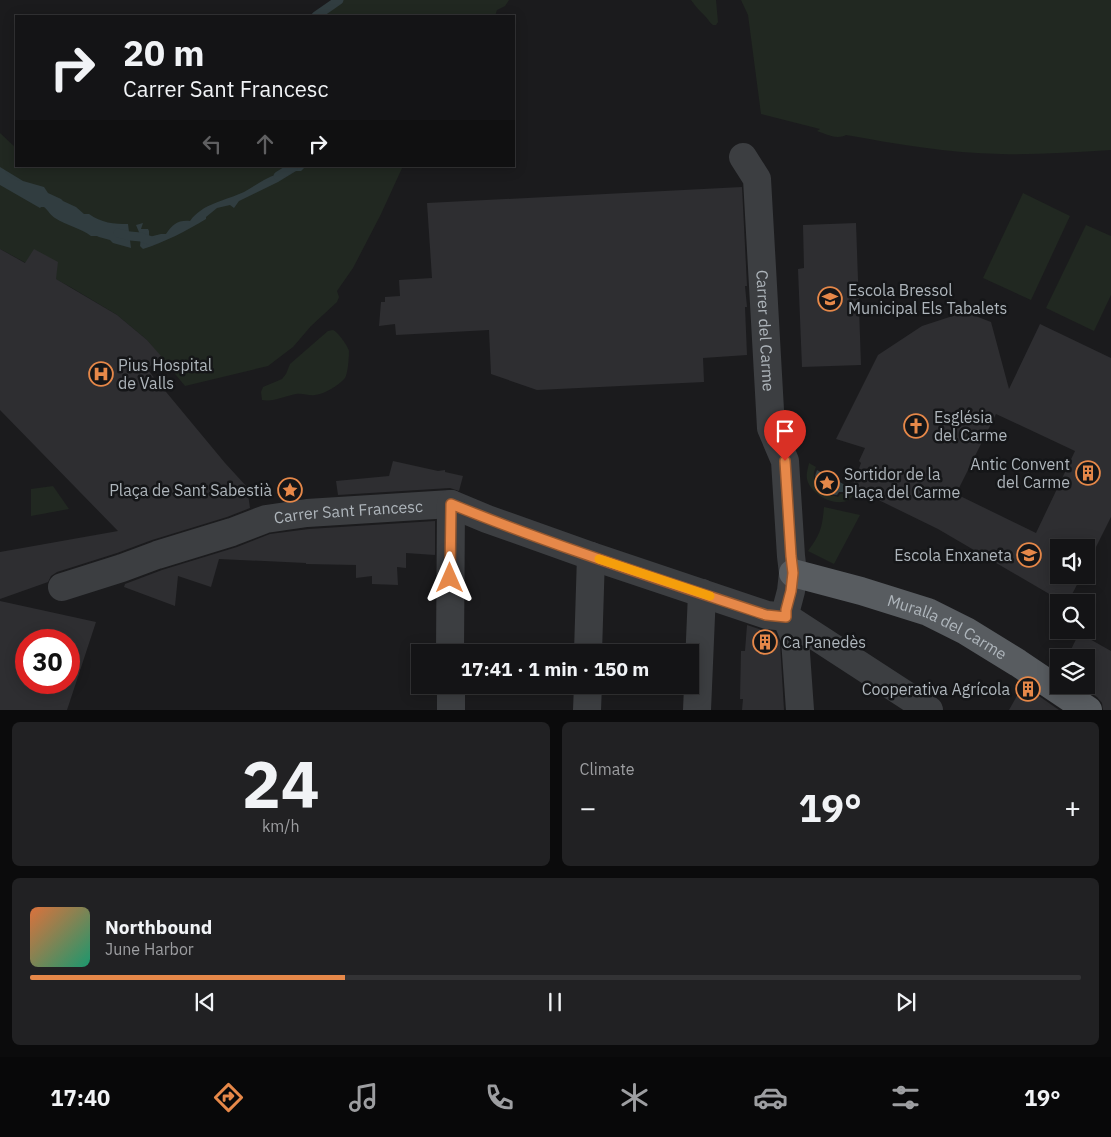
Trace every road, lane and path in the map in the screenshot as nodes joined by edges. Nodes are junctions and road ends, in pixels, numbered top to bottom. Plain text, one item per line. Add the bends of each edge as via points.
1 (743, 158) dead end
2 (451, 504) junction
3 (591, 556) junction
4 (793, 573) junction
5 (62, 587) dead end
6 (702, 593) junction
7 (786, 617) junction
8 (450, 644) edge
9 (588, 644) edge
10 (451, 694) edge
11 (588, 694) edge
12 (928, 709) edge
13 (451, 710) edge
14 (587, 710) edge
15 (697, 710) edge
16 (800, 710) edge
17 (1088, 710) edge

1 - 4 street, Carrer del Carme via 757,179 771,428 785,461
2 - 3 street, Carrer Sant Francesc
2 - 5 street, Carrer Sant Francesc via 307,513 266,519
2 - 8 street
3 - 6 street, Carrer Sant Francesc
3 - 9 street
4 - 7 street, Carrer del Carme
4 - 17 main road, Muralla del Carme via 928,612 966,631
6 - 7 street, Carrer Sant Francesc via 766,615
6 - 15 street
7 - 12 street, Carrer Sant Francesc
7 - 16 street via 795,638
10 - 13 street
11 - 14 street

